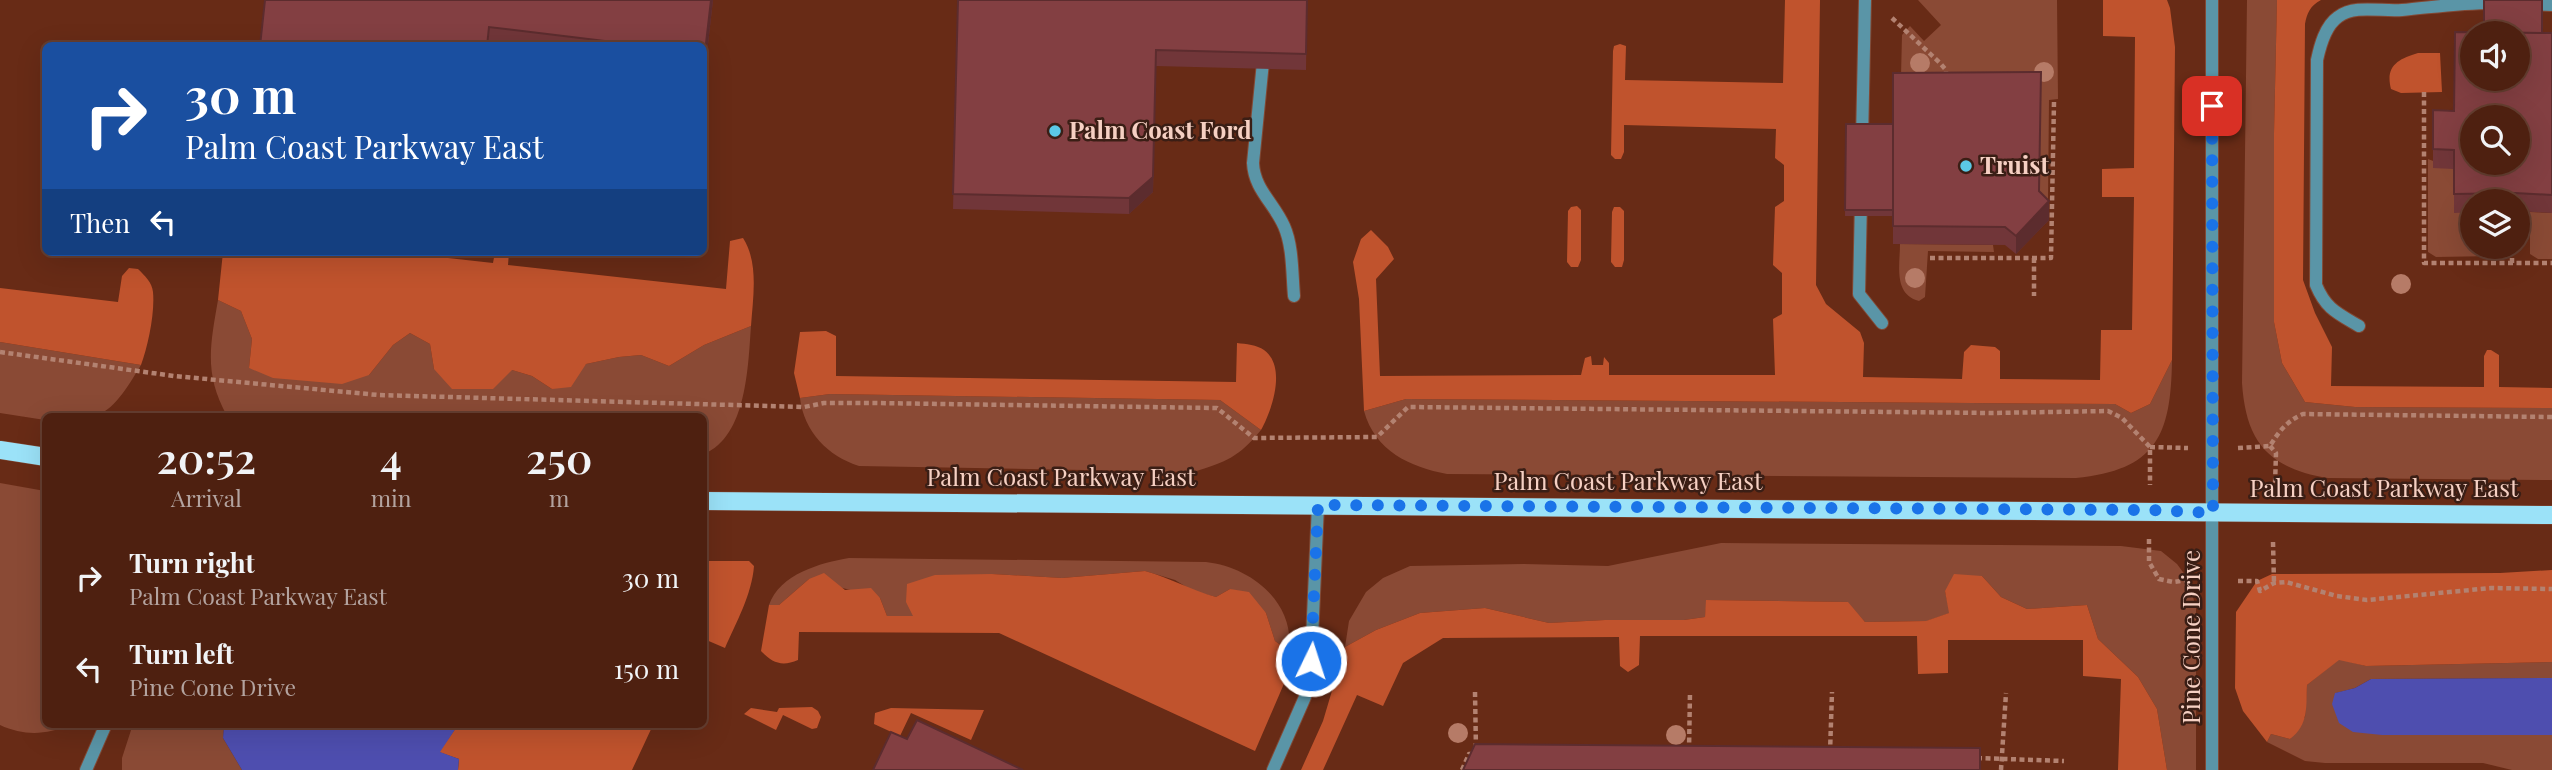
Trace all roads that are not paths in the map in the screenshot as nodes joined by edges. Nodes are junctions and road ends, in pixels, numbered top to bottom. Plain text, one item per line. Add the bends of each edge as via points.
1 (1865, 0) edge
2 (2212, 0) edge
3 (2552, 5) edge
4 (1265, 40) edge
5 (1862, 147) edge
6 (1861, 187) edge
7 (1294, 296) dead end
8 (1882, 323) dead end
9 (2360, 326) dead end
10 (0, 450) edge
11 (42, 456) edge
12 (707, 500) edge
13 (1318, 505) junction
14 (2213, 513) junction
15 (2552, 515) edge
16 (104, 728) edge
17 (86, 770) edge
18 (1273, 770) edge
19 (2212, 770) edge

1 - 5 street
2 - 14 street, Pine Cone Drive
3 - 9 street via 2468,2 2349,12 2336,18 2321,41 2317,60 2316,285 2330,309
4 - 7 street via 1253,178 1284,225
6 - 8 street via 1859,294
10 - 11 main road
12 - 13 main road, Palm Coast Parkway East
13 - 14 main road, Palm Coast Parkway East
13 - 18 street via 1312,647 1305,696
14 - 15 main road, Palm Coast Parkway East
14 - 19 street, Pine Cone Drive
16 - 17 street

